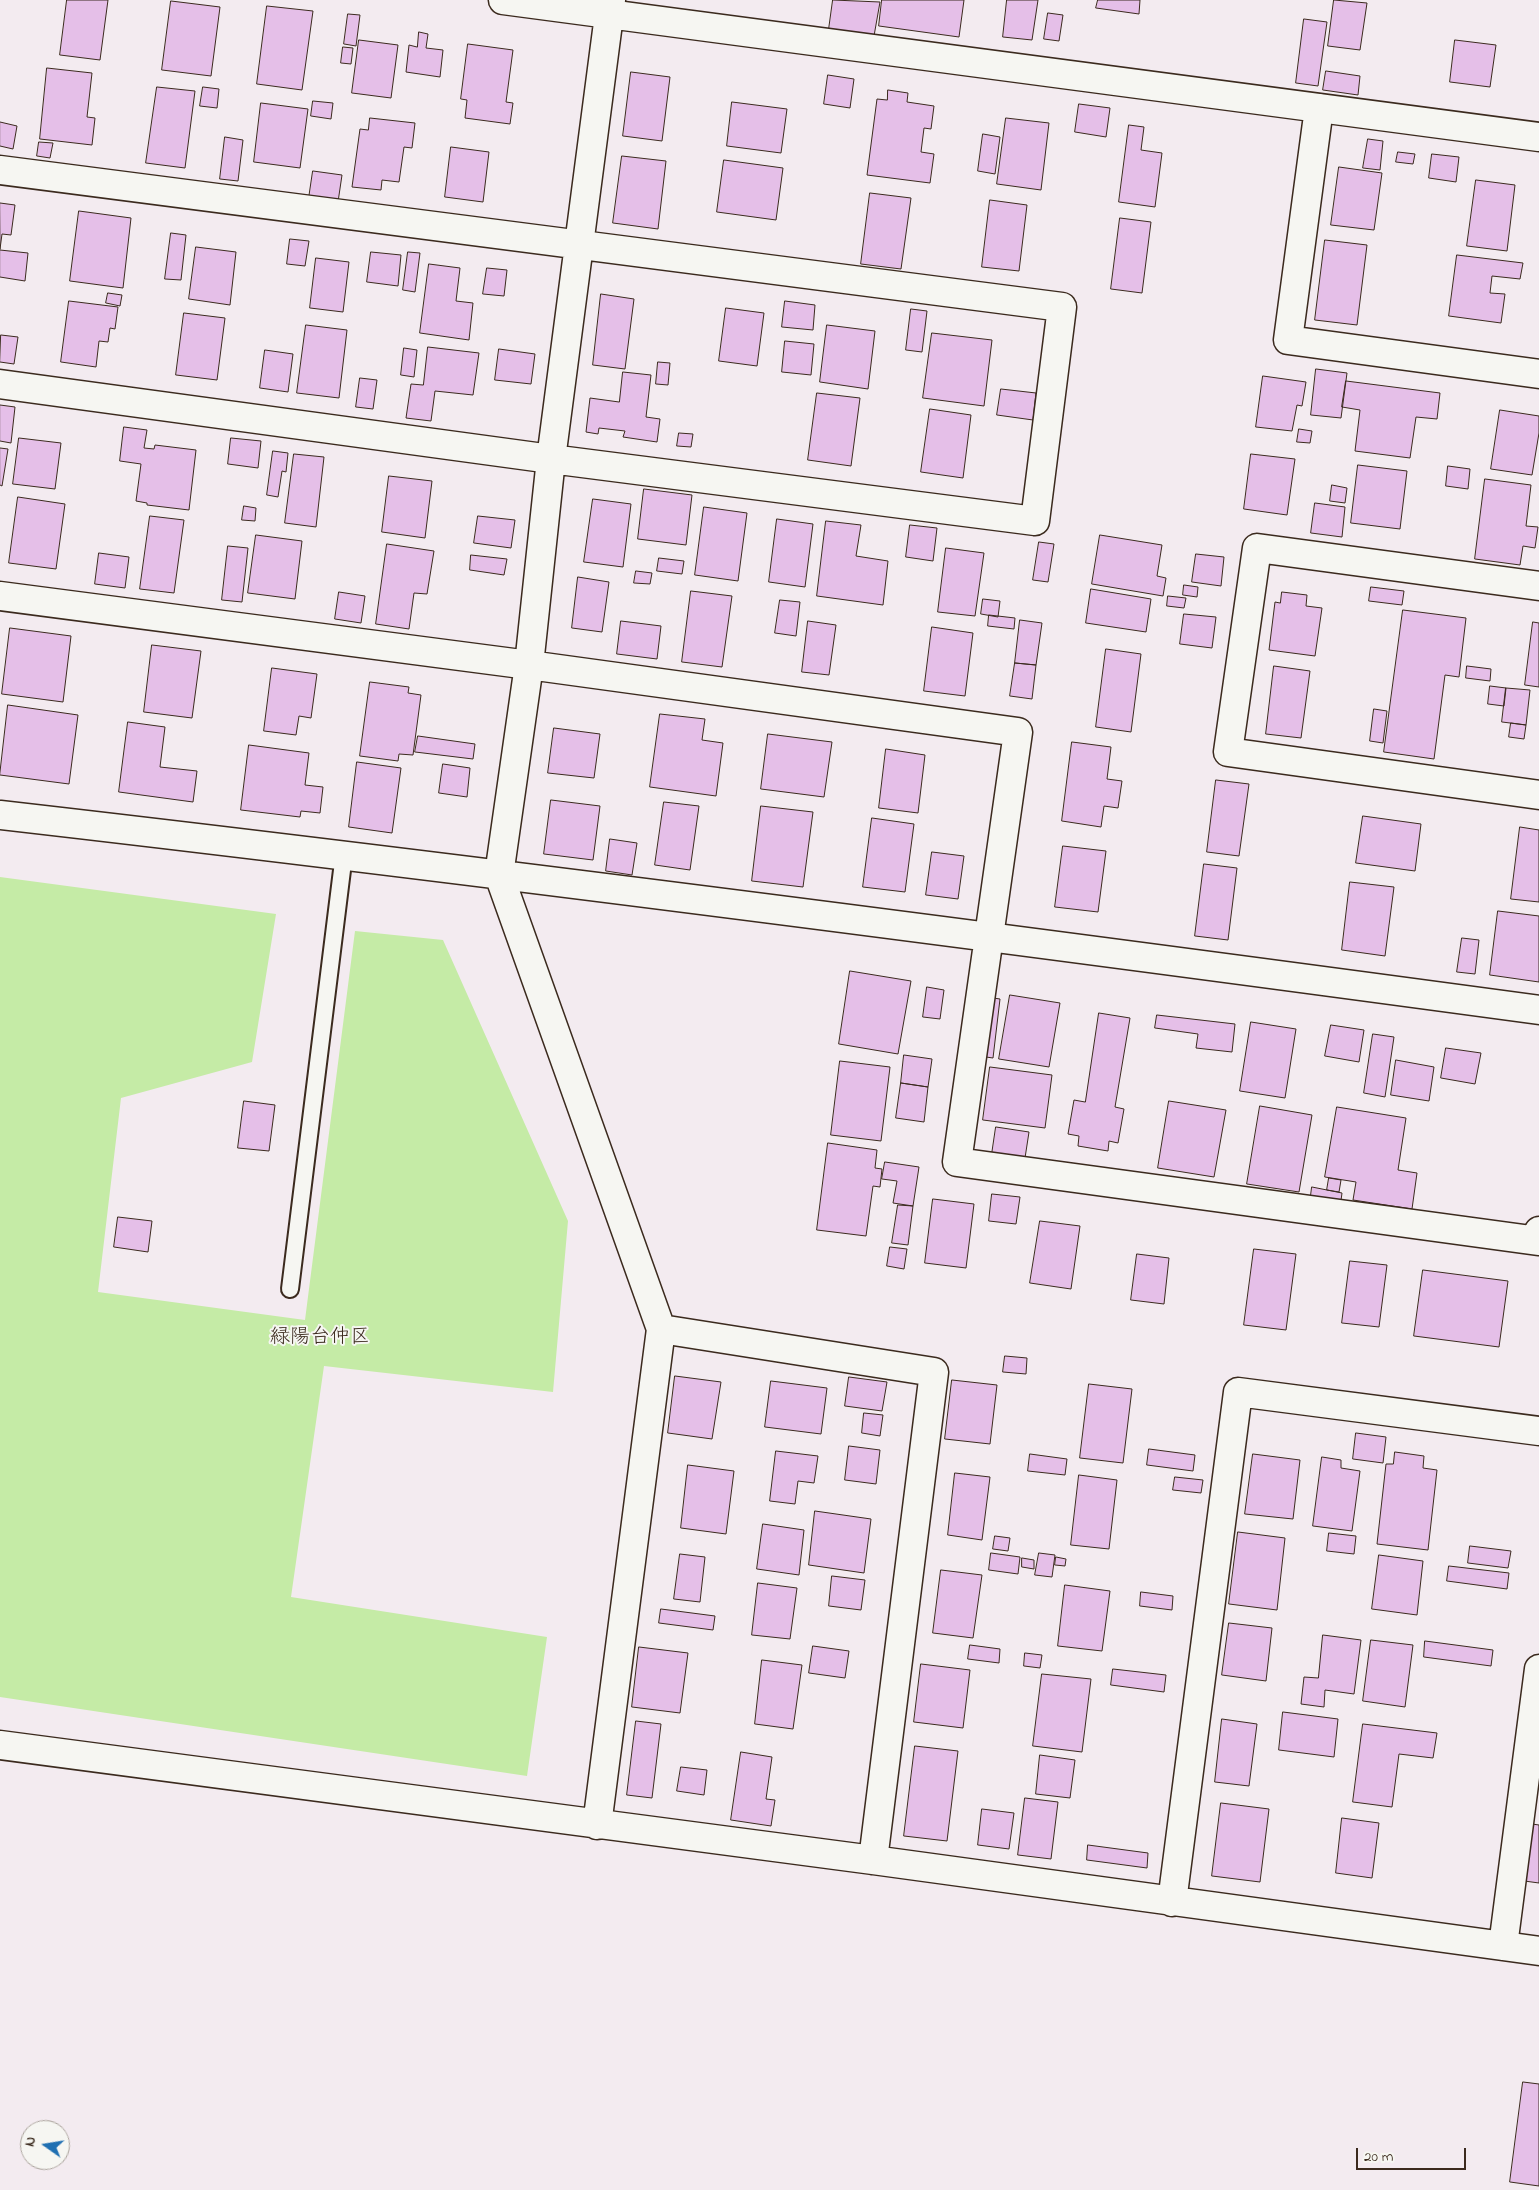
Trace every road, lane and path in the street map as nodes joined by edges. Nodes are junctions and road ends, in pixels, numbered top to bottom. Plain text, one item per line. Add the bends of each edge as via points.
1 (503, 0) edge
2 (610, 7) edge
3 (1319, 108) junction
4 (1539, 137) edge
5 (0, 170) edge
6 (580, 245) junction
7 (1539, 374) edge
8 (0, 384) edge
9 (551, 459) junction
10 (1539, 586) edge
11 (0, 596) edge
12 (529, 665) junction
13 (1539, 795) edge
14 (0, 815) edge
15 (344, 854) junction
16 (499, 875) junction
17 (988, 936) junction
18 (1539, 1010) edge
19 (1539, 1231) edge
20 (290, 1289) dead end
21 (661, 1329) junction
22 (1539, 1431) edge
23 (1539, 1669) edge
24 (0, 1745) edge
25 (597, 1825) junction
26 (873, 1860) junction
27 (1172, 1902) junction
28 (1503, 1946) junction
29 (1539, 1951) edge

1 - 2 street
2 - 3 street
2 - 6 street
3 - 4 street
3 - 7 street via 1288,340
5 - 6 street
6 - 9 street
6 - 9 street via 1062,307 1036,521
8 - 9 street
9 - 12 street
10 - 13 street via 1257,548 1228,752
11 - 12 street
12 - 16 street
12 - 17 street via 1018,732
14 - 15 street
15 - 16 street
15 - 20 lane
16 - 17 street
16 - 21 street
17 - 18 street
17 - 19 street via 957,1162 1538,1241
21 - 25 street
21 - 26 street via 934,1372
22 - 27 street via 1238,1392
23 - 28 street
24 - 25 street
25 - 26 street
26 - 27 street
27 - 28 street
28 - 29 street

